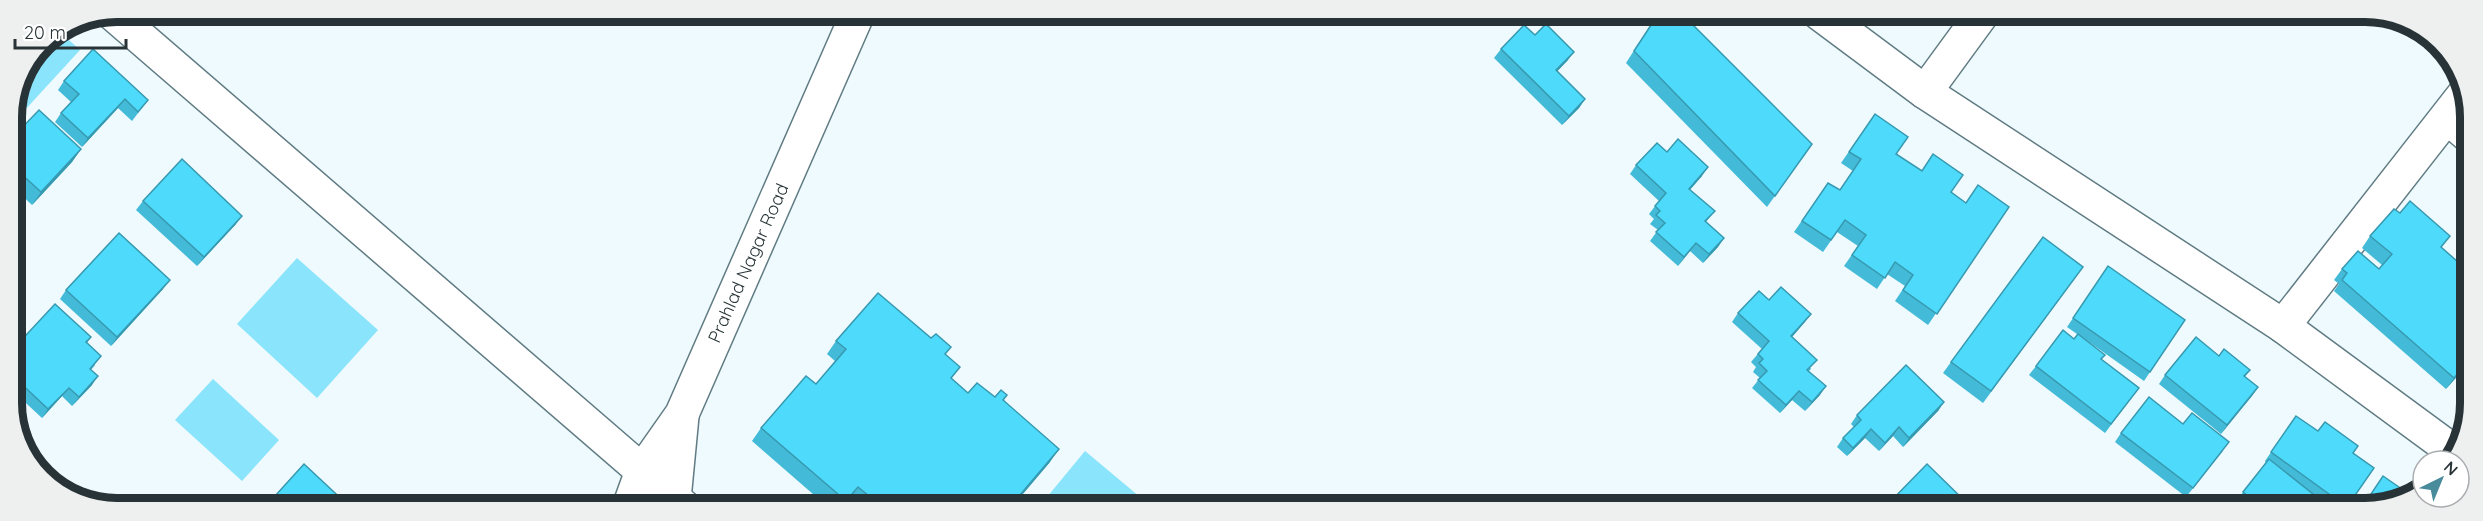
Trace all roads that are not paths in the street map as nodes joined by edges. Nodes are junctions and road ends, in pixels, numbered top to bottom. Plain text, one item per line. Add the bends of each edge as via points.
1 (122, 22) edge
2 (854, 22) edge
3 (1830, 22) edge
4 (1976, 22) edge
5 (1925, 92) junction
6 (2458, 127) edge
7 (2283, 326) junction
8 (682, 414) junction
9 (2449, 448) edge
10 (642, 471) junction
11 (632, 499) edge
12 (671, 499) edge
13 (677, 499) edge

1 - 10 street
2 - 8 street, Prahlad Nagar Road
3 - 5 street
4 - 5 street
5 - 7 street
6 - 7 street
7 - 9 street
8 - 10 street, Prahlad Nagar Road
8 - 13 street
10 - 11 street, Prahlad Nagar Road
10 - 12 street

